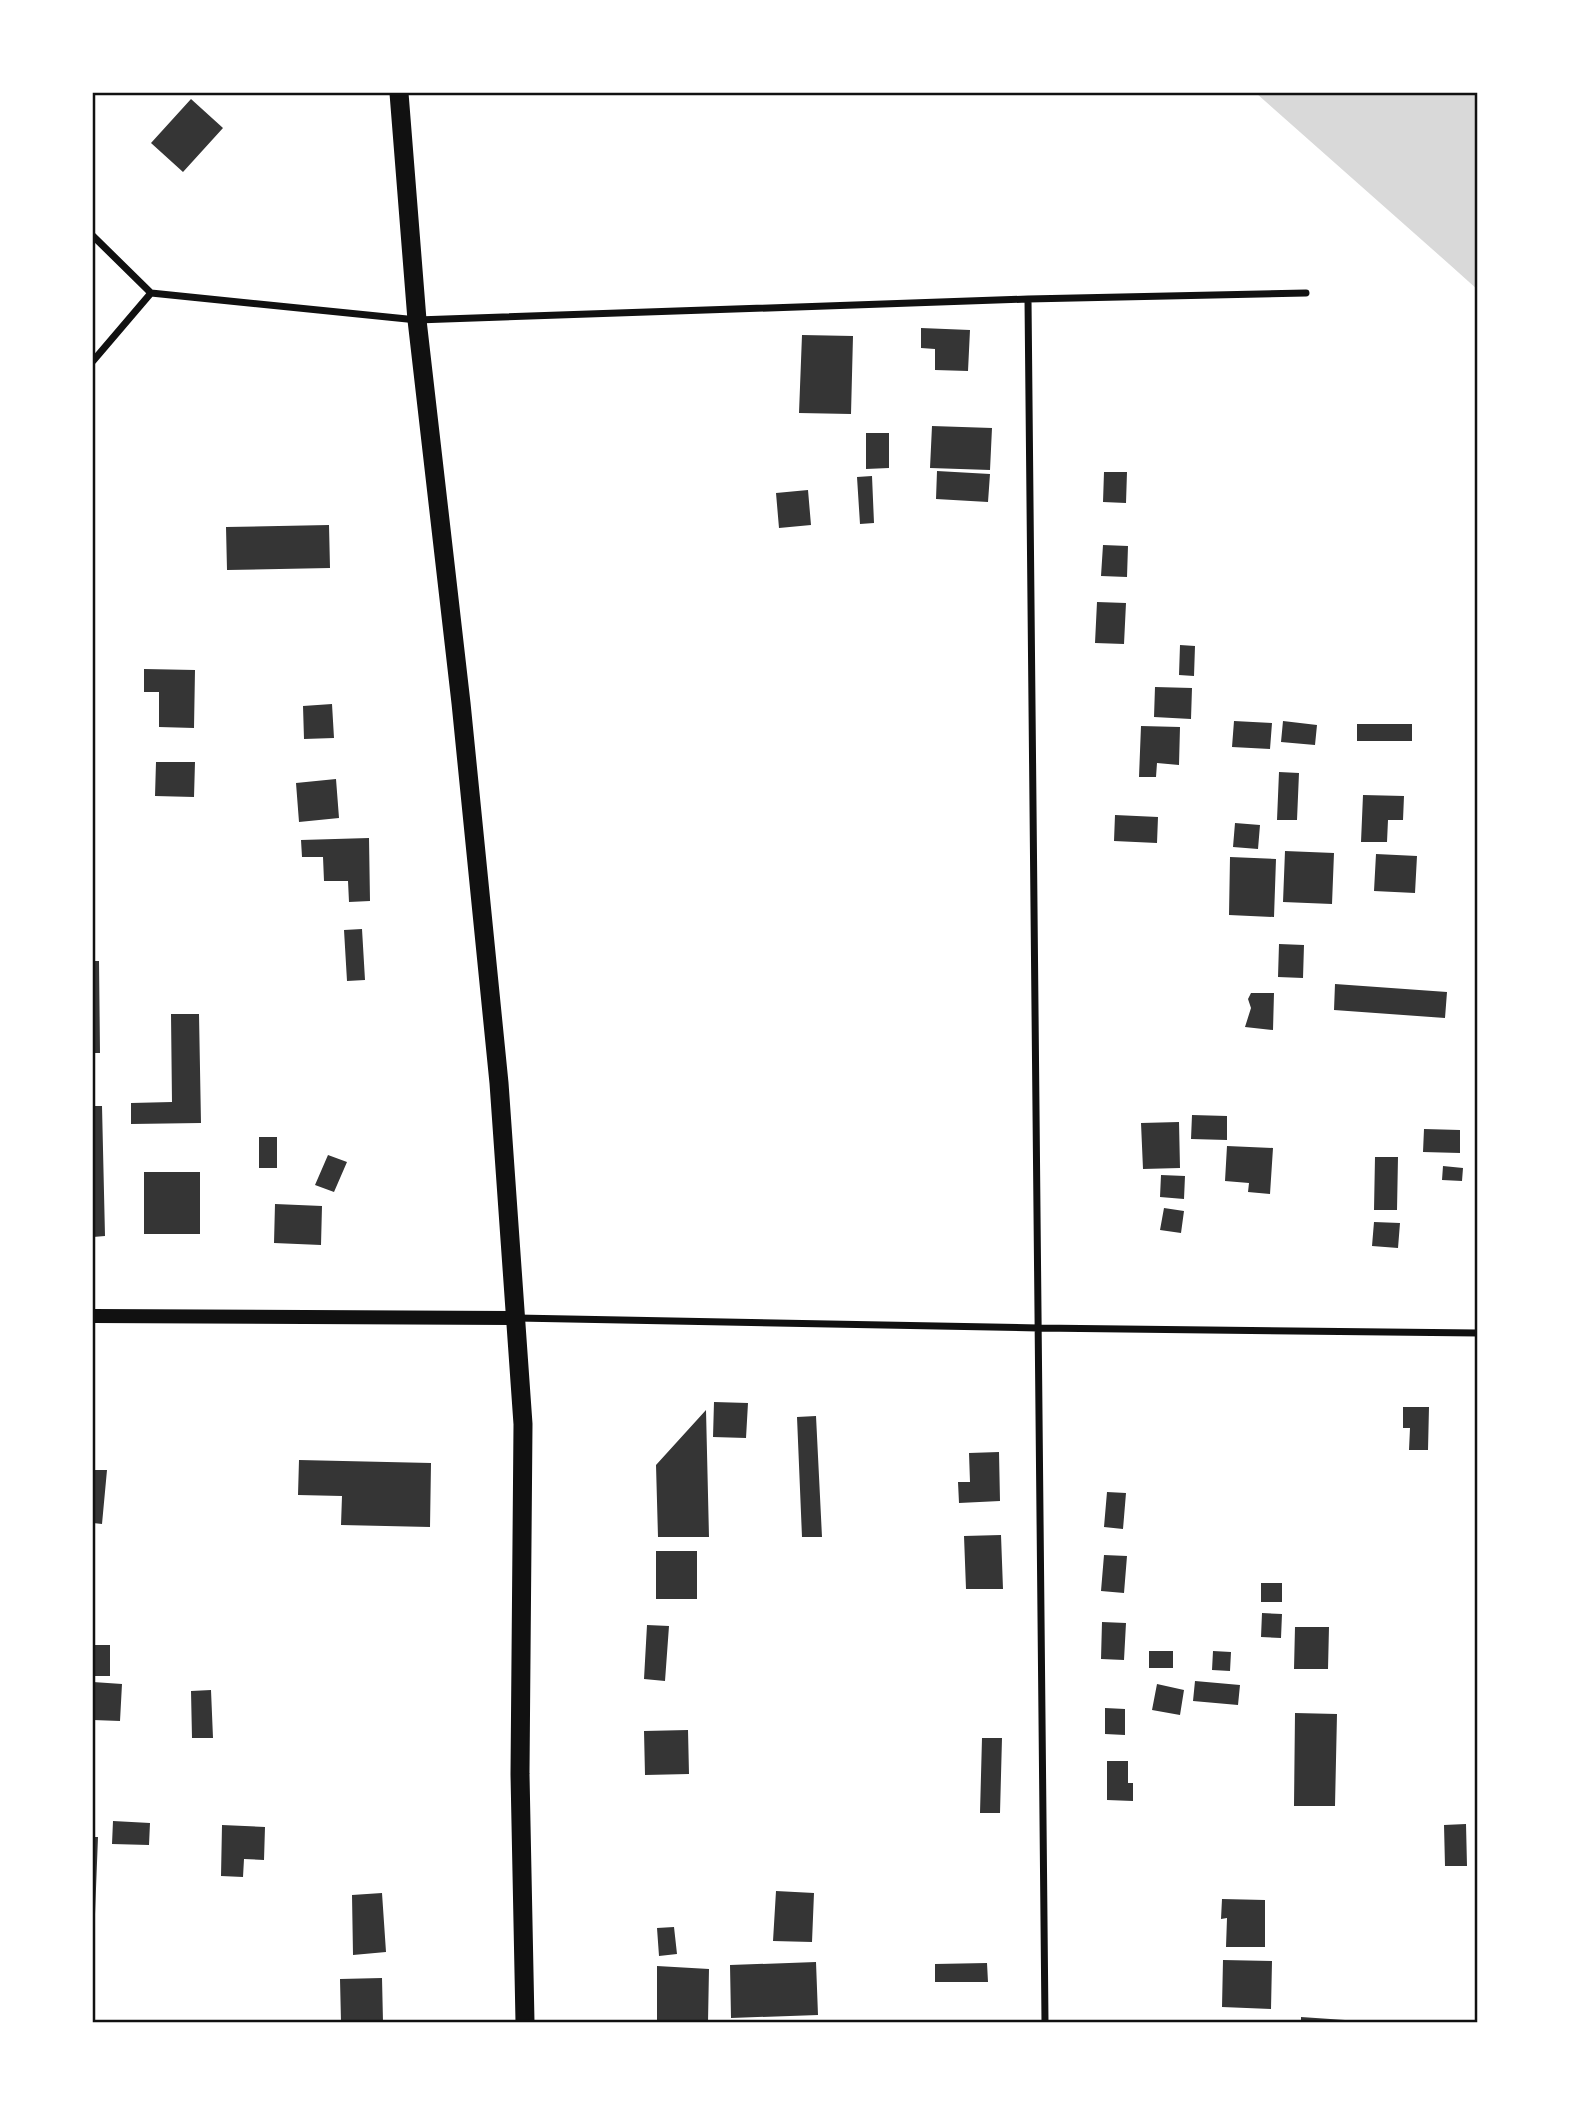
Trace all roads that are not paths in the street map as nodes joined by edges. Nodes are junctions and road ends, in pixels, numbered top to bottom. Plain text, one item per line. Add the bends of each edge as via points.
1 (399, 93) edge
2 (93, 236) edge
3 (151, 293) junction
4 (1306, 293) dead end
5 (1028, 299) junction
6 (417, 320) junction
7 (93, 360) edge
8 (93, 1316) edge
9 (515, 1318) junction
10 (1038, 1328) junction
11 (1478, 1333) edge
12 (525, 2022) edge
13 (1045, 2022) edge

1 - 6 highway
2 - 3 street
3 - 6 street
3 - 7 street
4 - 5 street
5 - 6 street
5 - 10 street
6 - 9 highway via 498,1070
8 - 9 main road
9 - 10 street
9 - 12 highway via 523,1424 520,1774
10 - 11 street
10 - 13 street

